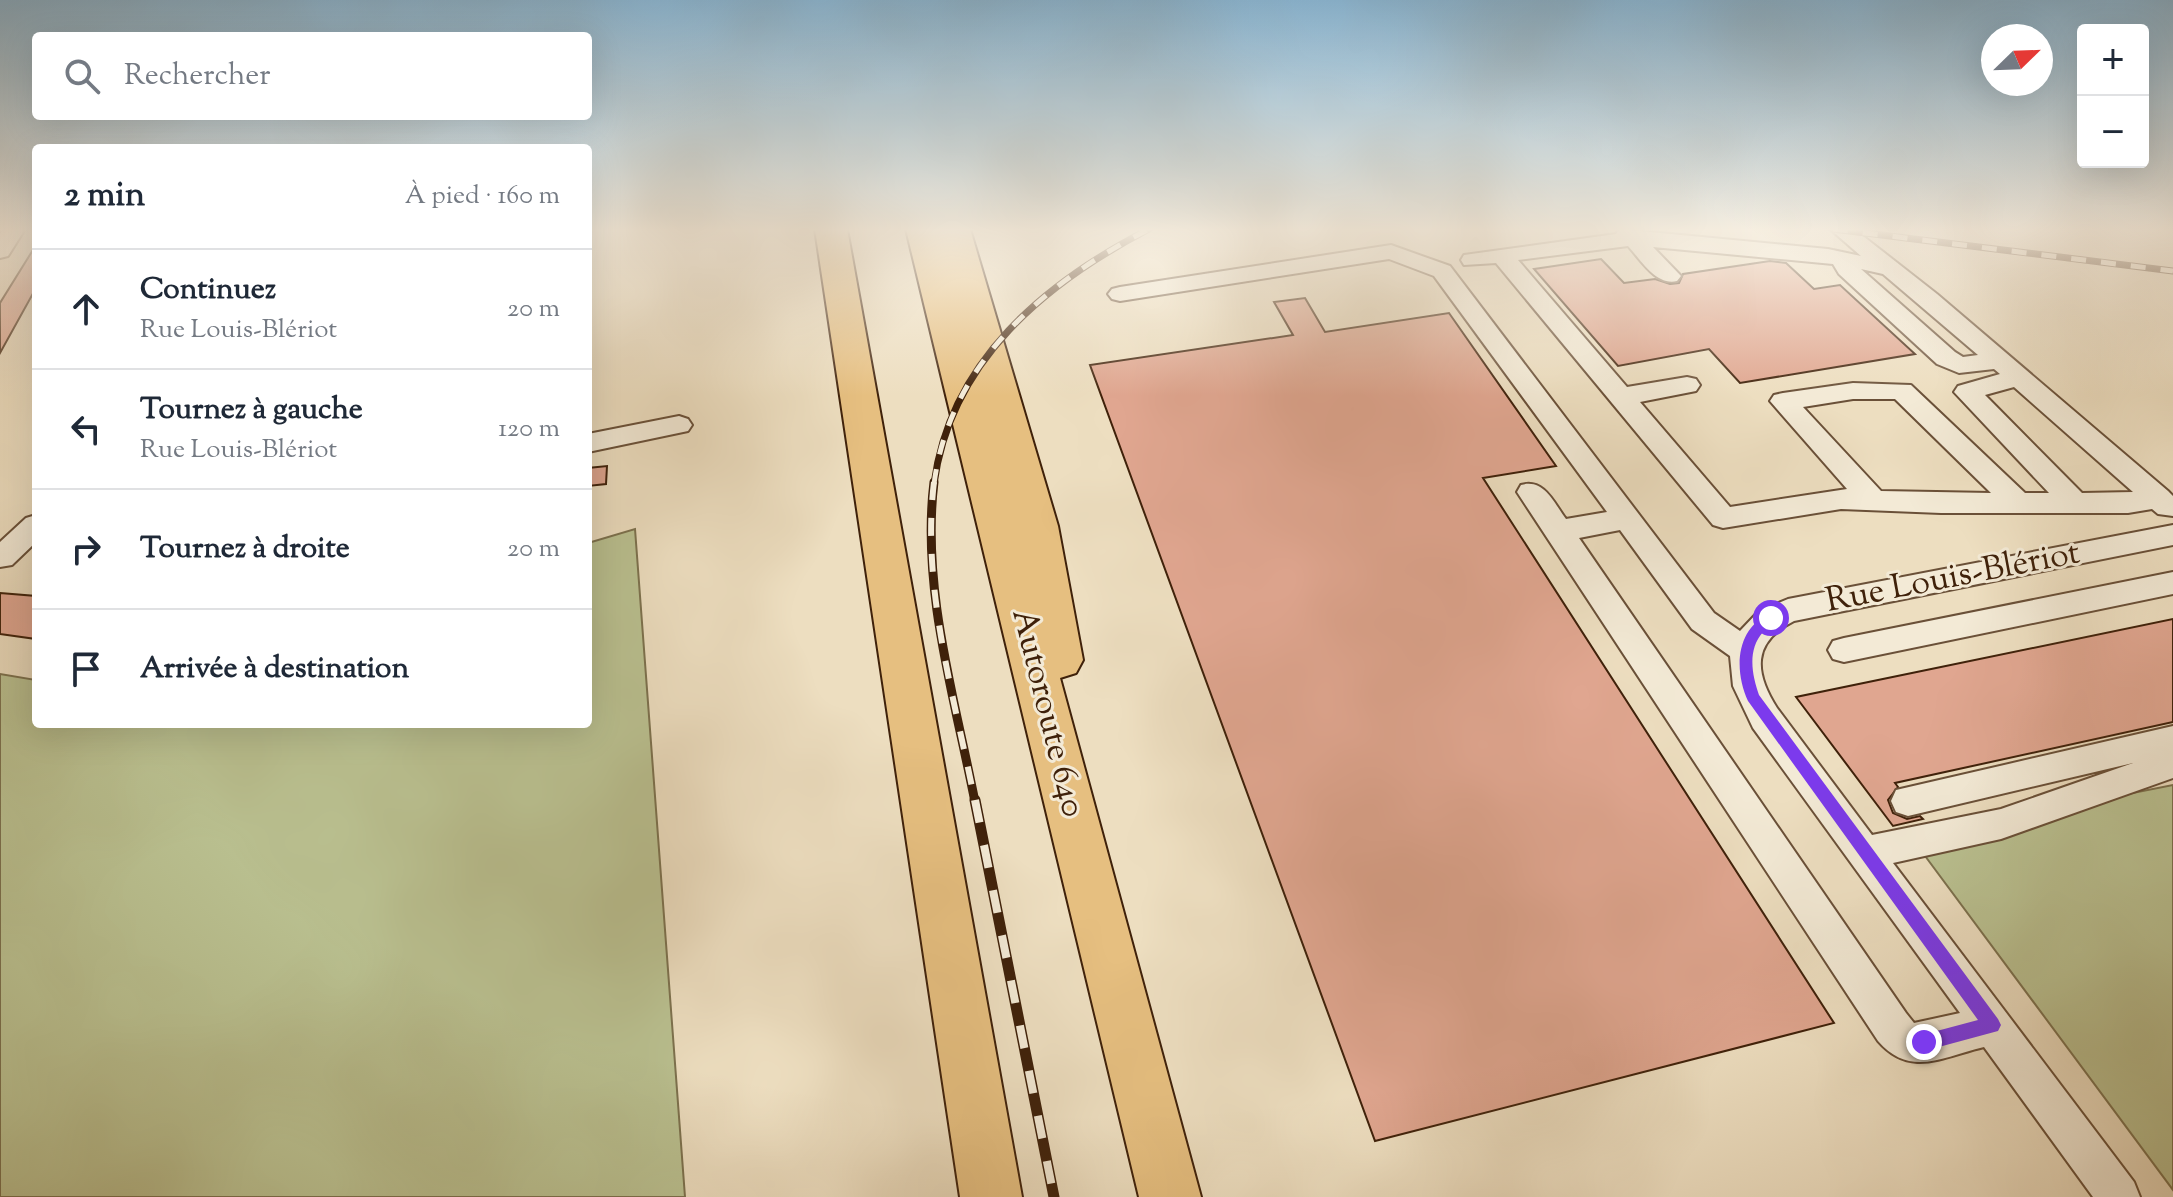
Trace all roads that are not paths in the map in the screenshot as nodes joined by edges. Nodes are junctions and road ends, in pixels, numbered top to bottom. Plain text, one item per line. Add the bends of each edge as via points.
1 (840, 285) edge
2 (936, 285) edge
3 (970, 285) edge
4 (1179, 285) edge
5 (1452, 285) edge
6 (1526, 285) edge
7 (1865, 285) edge
8 (1913, 285) edge
9 (1120, 294) dead end
10 (2009, 369) junction
11 (1687, 385) dead end
12 (1621, 397) junction
13 (679, 425) dead end
14 (592, 442) edge
15 (1531, 492) dead end
16 (1873, 500) junction
17 (2017, 502) junction
18 (2074, 502) junction
19 (2166, 504) edge
20 (1626, 519) junction
21 (32, 529) edge
22 (1559, 531) junction
23 (2173, 535) edge
24 (1, 557) edge
25 (32, 560) edge
26 (1949, 579) junction
27 (2173, 583) edge
28 (1987, 621) junction
29 (1844, 650) dead end
30 (1746, 651) junction
31 (2173, 740) edge
32 (2173, 764) edge
33 (1971, 786) junction
34 (1908, 801) dead end
35 (2001, 824) junction
36 (1865, 853) junction
37 (1117, 989) junction
38 (1992, 1025) junction
39 (991, 1197) edge
40 (1170, 1197) edge
41 (2119, 1197) edge

1 - 39 highway
2 - 37 highway, Autoroute 640
3 - 37 highway via 1037,526
4 - 9 street
5 - 20 street
6 - 12 street
7 - 10 street via 1946,358 1959,365
8 - 10 street
10 - 18 street via 1967,392
10 - 19 street
11 - 12 street
12 - 16 street via 1723,518 1841,499
13 - 14 street
15 - 22 street
16 - 17 street
16 - 17 street via 1783,401 1853,391 1902,391
17 - 18 street
18 - 19 street
20 - 22 street
20 - 30 street via 1703,621
21 - 24 street
22 - 38 street via 1906,1043
23 - 26 street, Rue Louis-Blériot
24 - 25 street
26 - 28 street
26 - 30 street, Rue Louis-Blériot via 1788,611 1757,629
27 - 28 street
28 - 29 street
30 - 36 street via 1746,678 1758,708
31 - 33 street
32 - 35 street
33 - 34 street
33 - 35 street
35 - 36 street
36 - 38 street
37 - 40 highway, Autoroute 640
38 - 41 street

